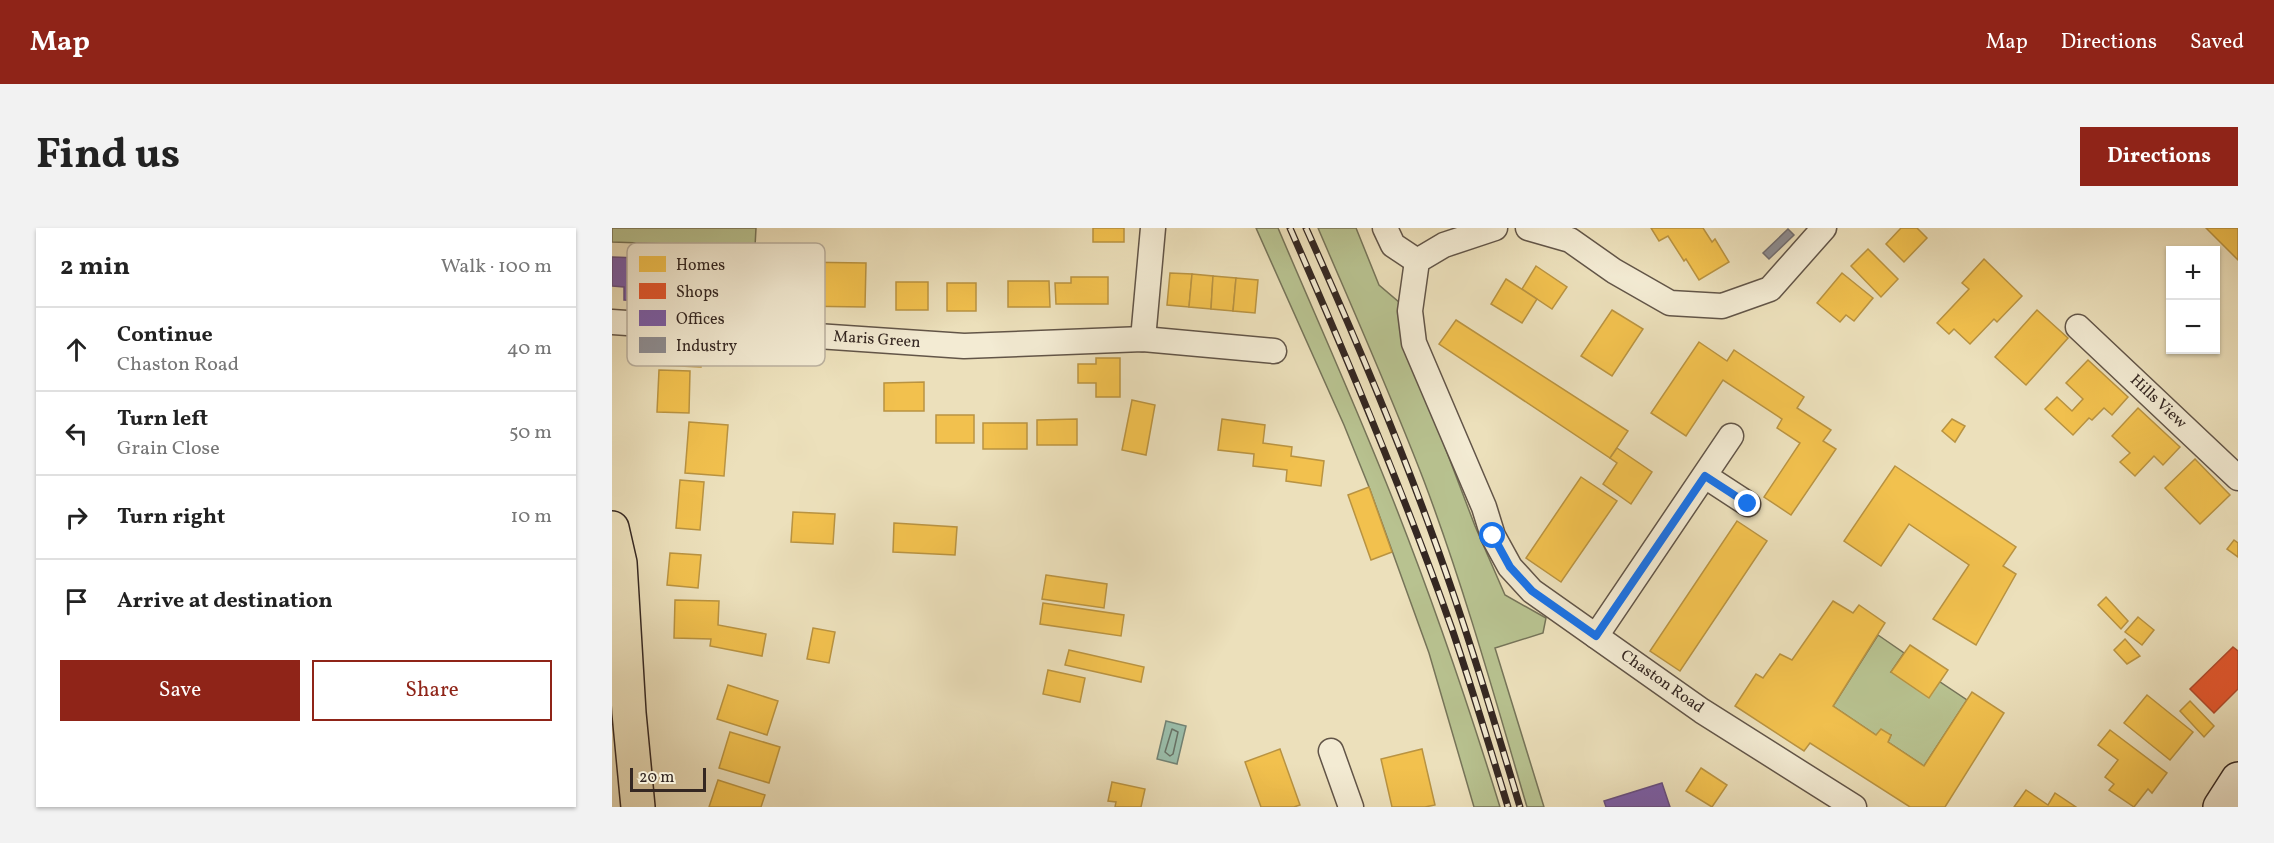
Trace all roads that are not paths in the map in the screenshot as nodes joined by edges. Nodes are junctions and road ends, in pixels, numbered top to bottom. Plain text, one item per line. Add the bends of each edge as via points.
1 (1153, 228) edge
2 (1385, 228) edge
3 (1495, 228) edge
4 (1528, 228) edge
5 (1824, 228) edge
6 (1417, 261) junction
7 (612, 322) edge
8 (627, 323) edge
9 (2078, 327) dead end
10 (825, 337) edge
11 (1143, 339) junction
12 (1274, 351) dead end
13 (1731, 436) dead end
14 (1705, 476) junction
15 (2238, 478) edge
16 (1748, 504) dead end
17 (612, 528) edge
18 (1596, 636) junction
19 (1331, 751) dead end
20 (2238, 779) edge
21 (638, 807) edge
22 (1351, 807) edge
23 (1854, 807) edge
24 (2220, 807) edge

1 - 11 street
2 - 6 street via 1393,244
3 - 6 street via 1444,245
4 - 5 street via 1570,240 1670,303 1722,306 1770,289
6 - 18 street, Chaston Road via 1410,311 1414,343 1493,536 1510,567 1532,591
7 - 8 street, Maris Green
9 - 15 street, Hills View
10 - 11 street, Maris Green via 964,346
11 - 12 street, Maris Green
13 - 14 street
14 - 16 street
14 - 18 street
17 - 21 main road via 620,563 628,713
18 - 23 street, Chaston Road via 1702,711
19 - 22 street
20 - 24 street

